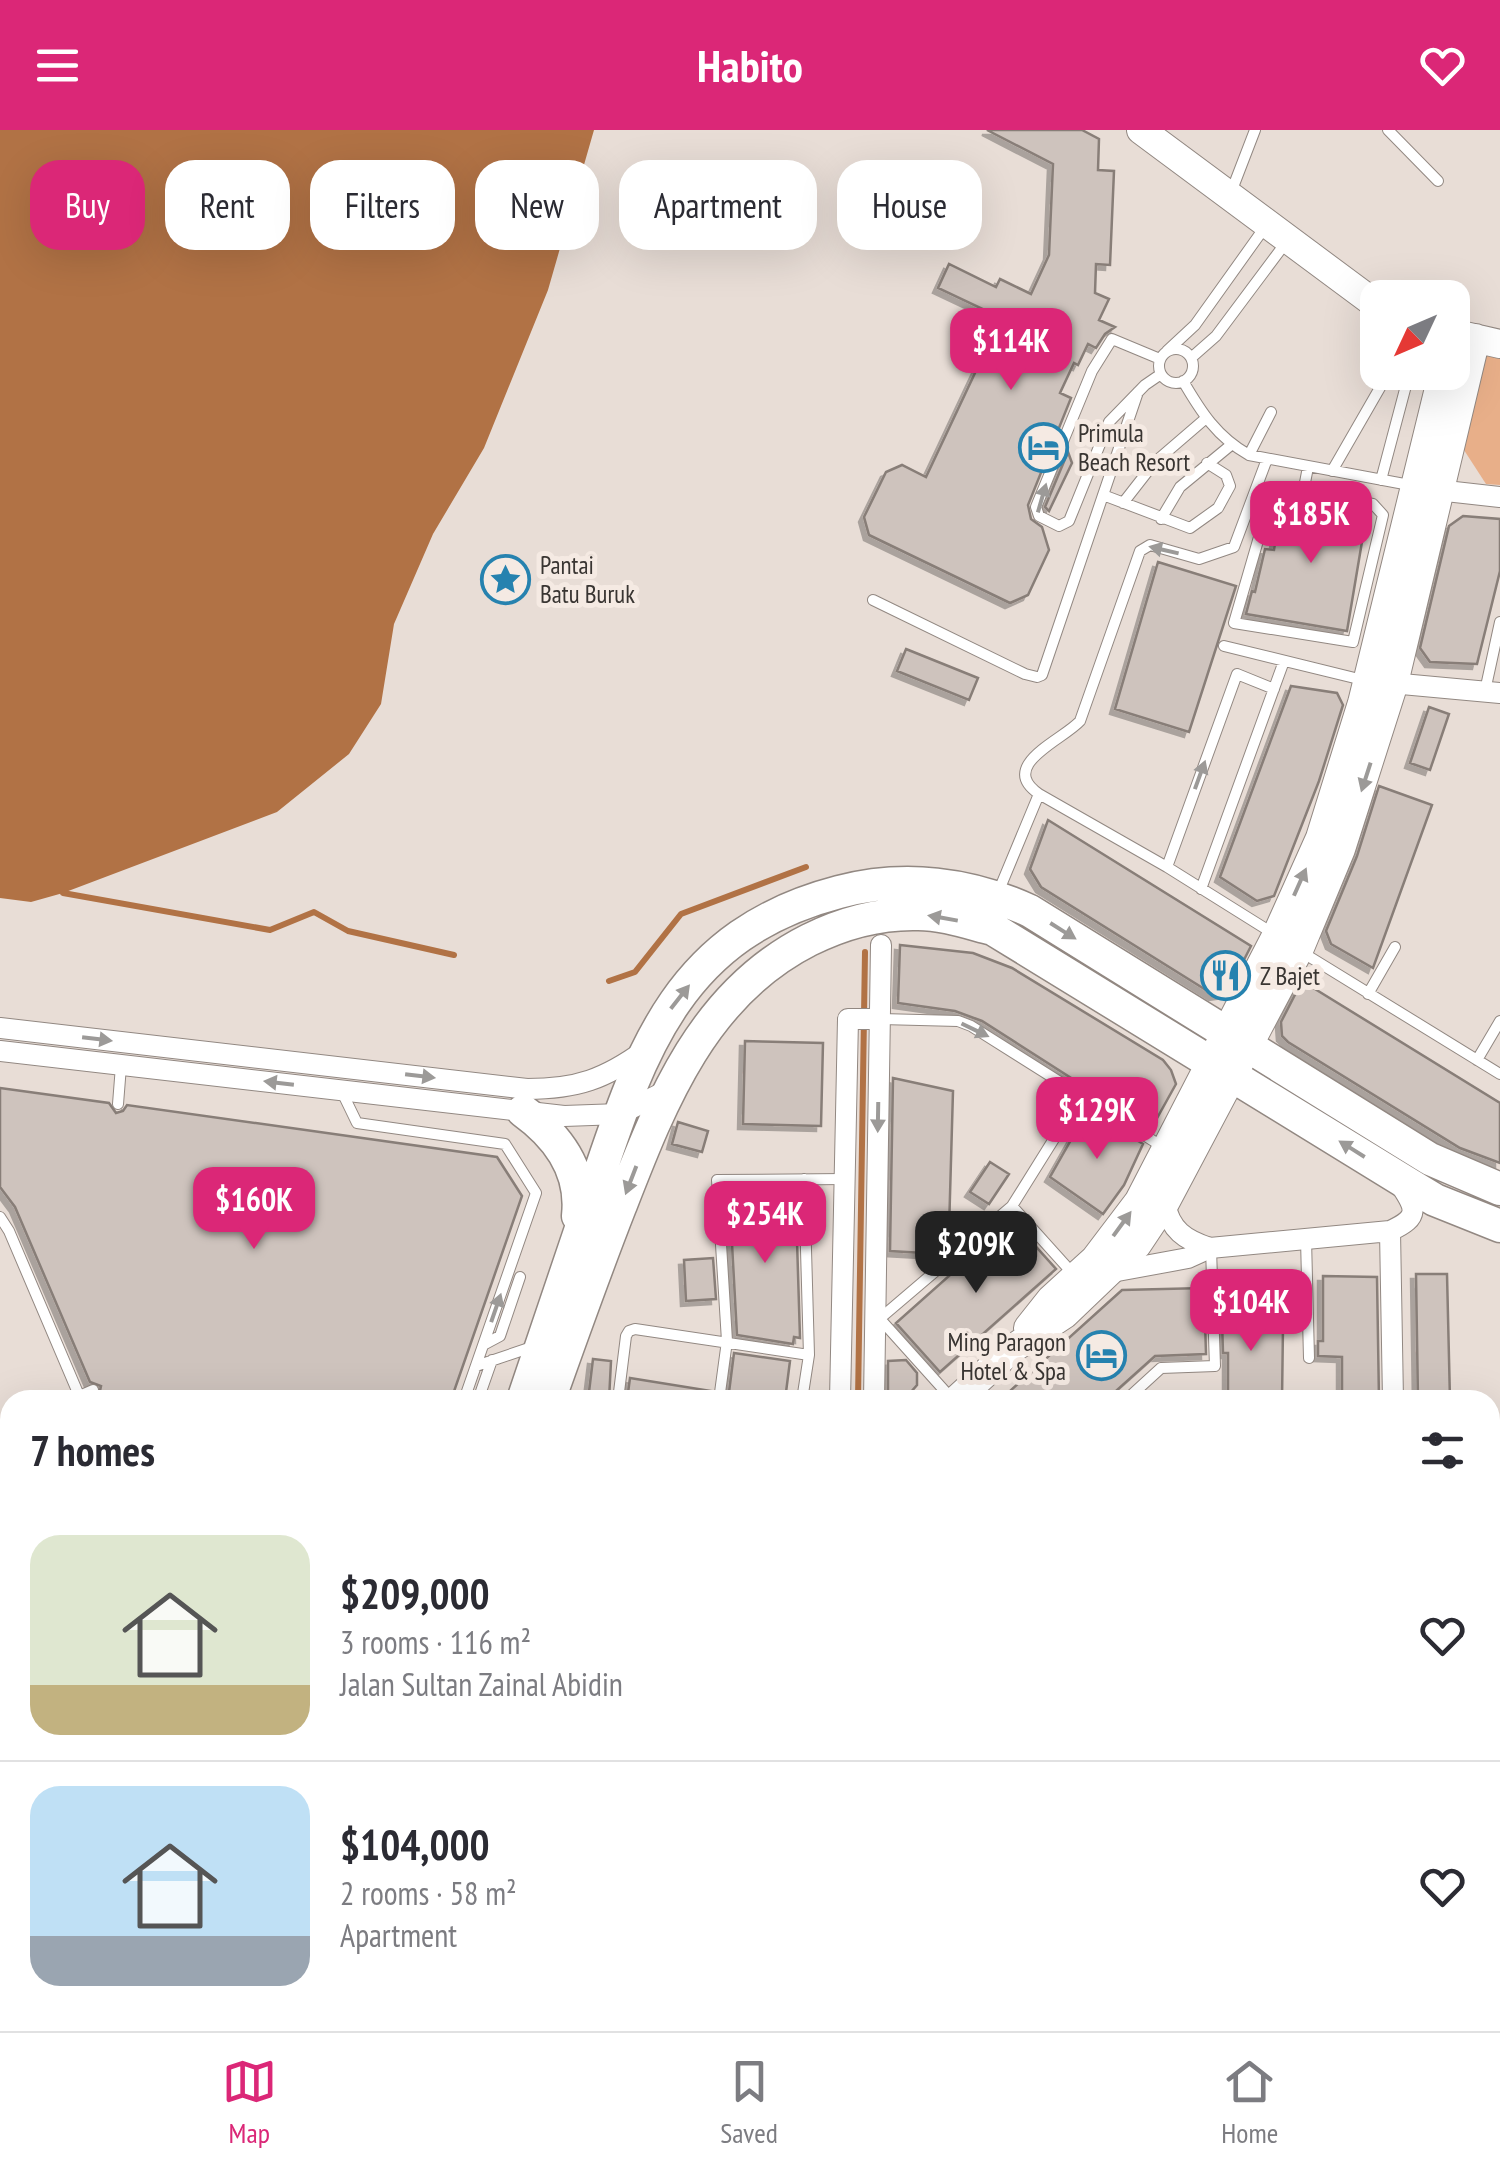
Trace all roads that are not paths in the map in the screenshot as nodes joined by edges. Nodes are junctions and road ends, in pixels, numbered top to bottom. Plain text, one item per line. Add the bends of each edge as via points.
1 (1141, 130) edge
2 (1255, 130) edge
3 (1388, 130) edge
4 (1438, 181) dead end
5 (1230, 196) junction
6 (1278, 232) junction
7 (1360, 293) edge
8 (1164, 355) junction
9 (1191, 358) junction
10 (1161, 374) junction
11 (1184, 382) junction
12 (1379, 390) edge
13 (1405, 390) edge
14 (1441, 390) edge
15 (1455, 390) edge
16 (1138, 392) junction
17 (1271, 412) dead end
18 (1205, 419) junction
19 (1231, 445) junction
20 (1248, 455) junction
21 (1267, 459) junction
22 (1207, 464) junction
23 (1308, 467) junction
24 (1332, 471) junction
25 (1381, 480) junction
26 (1428, 489) junction
27 (1302, 493) junction
28 (1103, 495) junction
29 (1500, 497) edge
30 (1123, 503) junction
31 (1161, 519) junction
32 (873, 600) dead end
33 (1500, 622) edge
34 (1224, 646) dead end
35 (1284, 661) junction
36 (1381, 682) junction
37 (1274, 688) junction
38 (1492, 692) edge
39 (1039, 794) junction
40 (1167, 867) junction
41 (1201, 890) junction
42 (996, 896) junction
43 (1288, 943) junction
44 (881, 945) dead end
45 (1395, 947) dead end
46 (1368, 994) junction
47 (880, 1019) junction
48 (1500, 1022) edge
49 (0, 1028) edge
50 (646, 1049) junction
51 (0, 1051) edge
52 (1231, 1055) junction
53 (1477, 1060) junction
54 (121, 1065) junction
55 (1500, 1074) edge
56 (342, 1090) junction
57 (668, 1090) junction
58 (1077, 1092) junction
59 (118, 1104) dead end
60 (524, 1111) junction
61 (620, 1114) junction
62 (1166, 1149) junction
63 (1395, 1176) junction
64 (804, 1179) junction
65 (845, 1179) junction
66 (1500, 1189) edge
67 (1166, 1202) junction
68 (1012, 1206) junction
69 (0, 1217) edge
70 (1500, 1226) edge
71 (1390, 1231) junction
72 (1306, 1240) junction
73 (32, 1246) dead end
74 (1210, 1248) junction
75 (18, 1251) junction
76 (573, 1255) junction
77 (1112, 1272) junction
78 (1076, 1276) junction
79 (520, 1278) dead end
80 (877, 1321) junction
81 (728, 1341) junction
82 (484, 1344) junction
83 (542, 1344) junction
84 (1012, 1349) junction
85 (809, 1355) junction
86 (1309, 1358) dead end
87 (492, 1360) junction
88 (476, 1366) junction
89 (77, 1390) edge
90 (468, 1390) edge
91 (482, 1390) edge
92 (526, 1390) edge
93 (553, 1390) edge
94 (620, 1390) edge
95 (721, 1390) edge
96 (804, 1390) edge
97 (840, 1390) edge
98 (874, 1390) edge
99 (944, 1390) edge
100 (965, 1390) edge
101 (1137, 1390) edge
102 (1393, 1390) edge

1 - 5 street
2 - 5 lane
3 - 4 lane
5 - 6 street
6 - 7 street
6 - 8 lane
6 - 9 lane via 1216,336
8 - 9 lane via 1183,350
8 - 10 lane
16 -> 8 lane via 1109,422 1069,521 1059,526 1038,516 1036,507 1092,371 1112,339
9 - 11 lane
10 - 11 lane
10 - 16 lane
11 - 18 lane
12 - 24 lane
13 - 25 lane
14 - 26 street
15 - 26 street
16 - 28 lane
17 - 20 lane
18 - 19 lane
18 - 30 lane via 1154,462
19 - 20 lane
19 - 22 lane
20 - 21 lane
21 - 23 lane
21 -> 39 lane via 1234,547 1199,559 1150,545 1140,551 1080,722 1030,762 1025,776
22 - 31 lane via 1180,487
22 - 31 lane via 1231,483 1218,508 1190,528
23 - 24 lane
23 - 27 lane
24 - 25 lane
25 - 26 lane
26 - 29 street
26 - 36 street
27 - 27 lane via 1273,489 1234,622 1353,642 1383,515 1373,504
28 - 30 lane
28 - 32 lane via 1036,677
30 - 31 lane
33 - 38 lane
34 - 35 lane
35 - 36 lane
35 - 37 lane
36 - 38 street
36 - 43 street via 1341,849
40 -> 37 lane via 1237,674
37 - 41 lane
39 - 40 lane
39 - 42 lane
40 - 41 lane
41 - 43 lane
50 -> 42 main road via 698,974 722,950 786,909 857,887 900,883
42 -> 52 main road via 1030,911
43 - 46 lane
43 - 52 street
44 - 47 street
45 - 46 lane
46 - 53 lane
47 -> 58 lane via 970,1026
47 - 65 street via 848,1019
47 -> 80 street
48 - 53 lane
49 -> 50 street via 557,1089 598,1080
50 - 61 main road
51 - 54 street
52 -> 57 main road via 993,929 921,914 881,916 839,925 772,962 705,1027
52 - 62 street
63 -> 52 main road
52 - 66 main road
52 - 67 street
53 - 55 lane
56 -> 54 street
54 - 59 lane
56 - 60 street
82 -> 56 lane via 536,1193 506,1144 357,1124
57 - 61 street
57 -> 93 main road
58 - 62 lane
58 - 68 lane
60 - 61 street
60 - 76 main road via 554,1138 575,1173 580,1198
61 - 76 main road
78 -> 62 street via 1130,1212
63 - 70 main road
63 - 71 street via 1414,1211
64 - 65 lane
64 - 81 lane via 718,1180
64 - 85 lane
65 - 97 street
67 - 74 street via 1175,1231
67 - 77 street
68 - 78 lane
68 - 80 lane
69 - 75 lane
71 - 72 street
71 - 102 street
72 - 74 street
72 - 86 lane
73 - 75 lane
74 - 77 street
74 - 101 lane via 1215,1366 1160,1368
75 - 89 lane
76 - 83 main road
77 - 84 street
78 - 84 street
79 - 82 lane via 500,1336
80 - 98 street
80 - 99 lane
81 - 85 lane
81 - 94 lane via 629,1331
81 - 95 lane
82 - 88 lane
83 - 87 lane
83 - 92 main road
84 - 100 street
85 - 96 lane
87 - 88 lane
87 - 91 lane
88 - 90 lane

